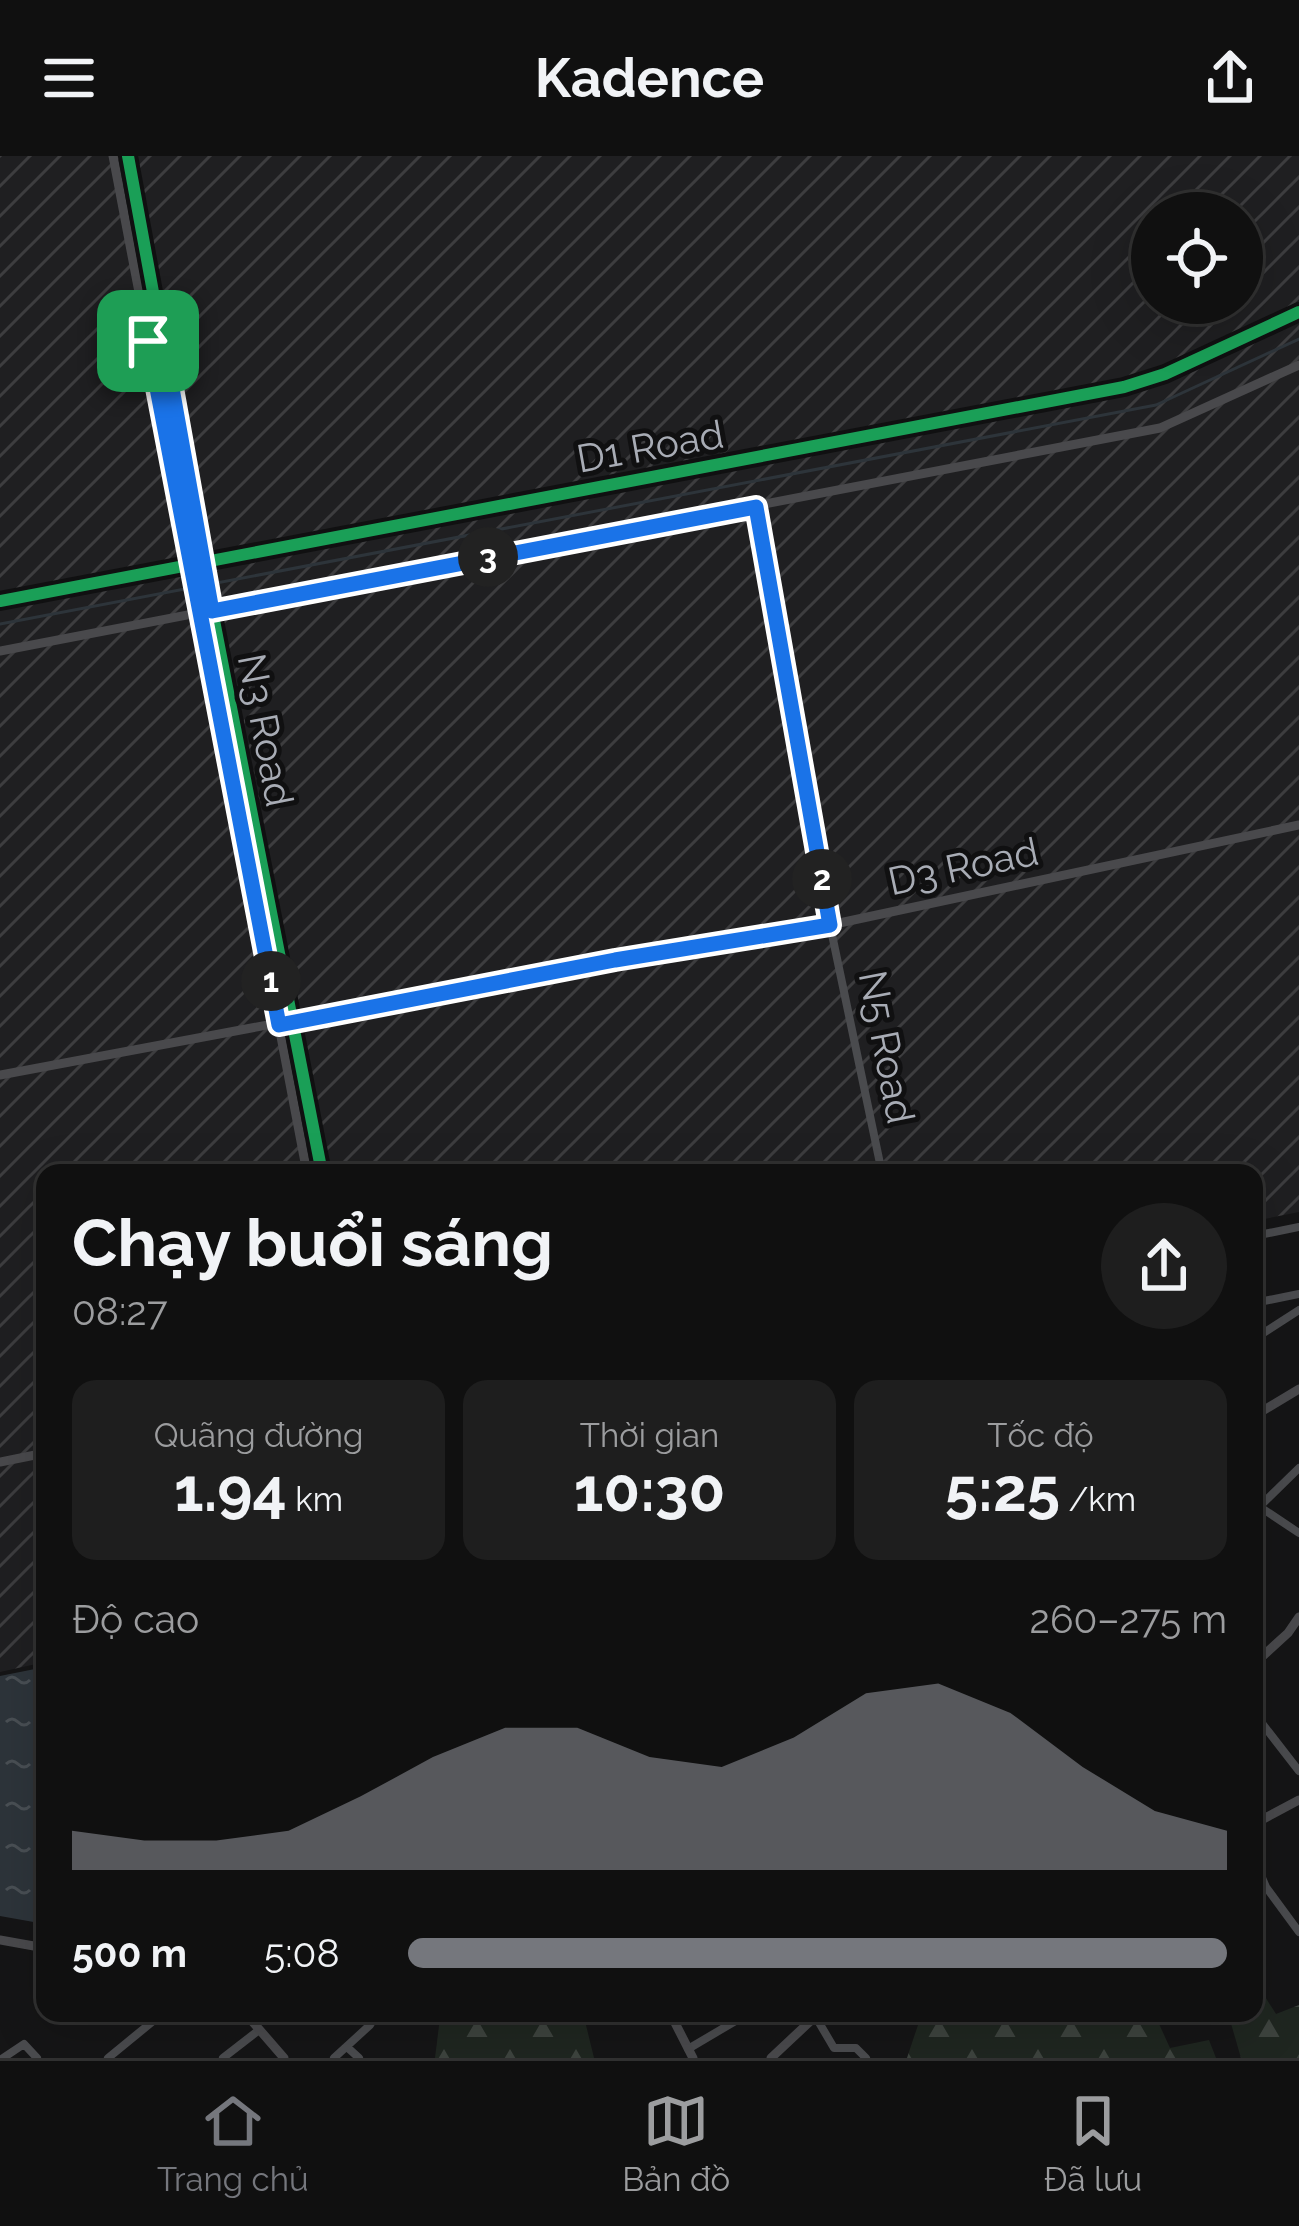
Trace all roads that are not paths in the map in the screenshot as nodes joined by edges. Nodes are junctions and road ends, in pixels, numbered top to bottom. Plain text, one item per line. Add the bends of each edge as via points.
1 (113, 156) edge
2 (128, 156) edge
3 (1299, 312) edge
4 (163, 338) junction
5 (148, 341) junction
6 (1299, 365) edge
7 (756, 507) junction
8 (198, 568) junction
9 (0, 601) edge
10 (206, 607) junction
11 (0, 650) edge
12 (253, 817) junction
13 (238, 820) junction
14 (1299, 825) edge
15 (830, 925) junction
16 (294, 1023) junction
17 (279, 1025) junction
18 (0, 1076) edge
19 (305, 1164) edge
20 (320, 1164) edge
21 (879, 1164) edge
22 (1299, 1227) edge
23 (1263, 1234) edge
24 (1299, 1294) edge
25 (1263, 1301) edge
26 (1299, 1310) edge
27 (1263, 1333) edge
28 (1299, 1389) edge
29 (1263, 1409) edge
30 (36, 1456) edge
31 (0, 1462) edge
32 (1299, 1468) edge
33 (1263, 1501) edge
34 (1263, 1513) edge
35 (1299, 1533) edge
36 (1299, 1617) edge
37 (1263, 1656) edge
38 (1263, 1725) edge
39 (1299, 1771) edge
40 (1299, 1800) edge
41 (1263, 1819) edge
42 (1263, 1880) edge
43 (1299, 1932) edge
44 (0, 1940) edge
45 (36, 1946) edge
46 (152, 2022) edge
47 (252, 2022) edge
48 (372, 2022) edge
49 (674, 2022) edge
50 (735, 2022) edge
51 (808, 2022) edge
52 (820, 2022) edge
53 (259, 2030) junction
54 (347, 2047) junction
55 (690, 2054) edge
56 (3, 2058) edge
57 (38, 2058) edge
58 (108, 2058) edge
59 (223, 2058) edge
60 (284, 2058) edge
61 (334, 2058) edge
62 (359, 2058) edge
63 (771, 2058) edge
64 (866, 2058) edge

1 - 5 street, N3 Road
2 - 4 street, N3 Road
3 - 8 street, D1 Road via 1124,387
4 - 5 street
4 - 8 street, N3 Road
5 - 8 street, N3 Road
6 - 7 street via 1160,428
7 - 10 street
7 - 15 street, N5 Road
8 - 9 street, D1 Road
8 - 10 street, N3 Road
10 - 11 street
10 - 12 street, N3 Road
10 - 13 street, N3 Road
12 - 13 street
12 - 16 street, N3 Road
13 - 17 street, N3 Road
14 - 15 street, D3 Road
15 - 16 street, D3 Road
15 - 21 street, N5 Road
16 - 17 street, D3 Road
16 - 20 street, N3 Road
17 - 18 street, D3 Road
17 - 19 street, N3 Road
22 - 23 street
24 - 25 street
26 - 27 street
28 - 29 street
30 - 31 street
32 - 33 street
34 - 35 street
36 - 37 street
38 - 39 street
40 - 41 street
42 - 43 street
44 - 45 street
46 - 58 street
47 - 53 street
48 - 54 street
49 - 55 street
50 - 55 street
51 - 63 street
52 - 64 street via 834,2048 856,2048
53 - 59 street
53 - 60 street
54 - 61 street
54 - 62 street
56 - 57 street via 24,2044

